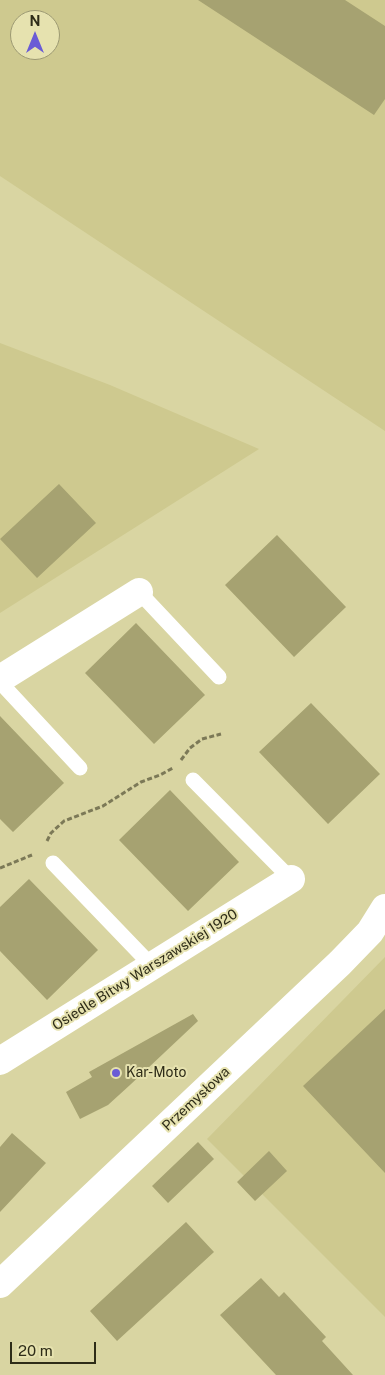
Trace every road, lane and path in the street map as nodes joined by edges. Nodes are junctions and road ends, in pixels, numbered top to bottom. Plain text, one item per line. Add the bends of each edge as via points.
1 (139, 592) joint
2 (220, 677) dead end
3 (0, 680) edge
4 (221, 734) dead end
5 (80, 768) dead end
6 (193, 780) dead end
7 (46, 844) dead end
8 (36, 854) dead end
9 (53, 863) dead end
10 (0, 868) edge
11 (290, 879) joint
12 (385, 908) edge
13 (152, 966) junction
14 (3, 1053) edge
15 (0, 1284) edge

1 - 2 lane
1 - 3 street
3 - 5 lane
4 - 7 path via 202,739 169,771 141,782 104,806 64,821 51,833
6 - 11 lane
8 - 10 path
9 - 13 lane
11 - 13 street, Osiedle Bitwy Warszawskiej 1920
12 - 15 street, Przemysłowa via 370,932 340,963
13 - 14 street, Osiedle Bitwy Warszawskiej 1920

